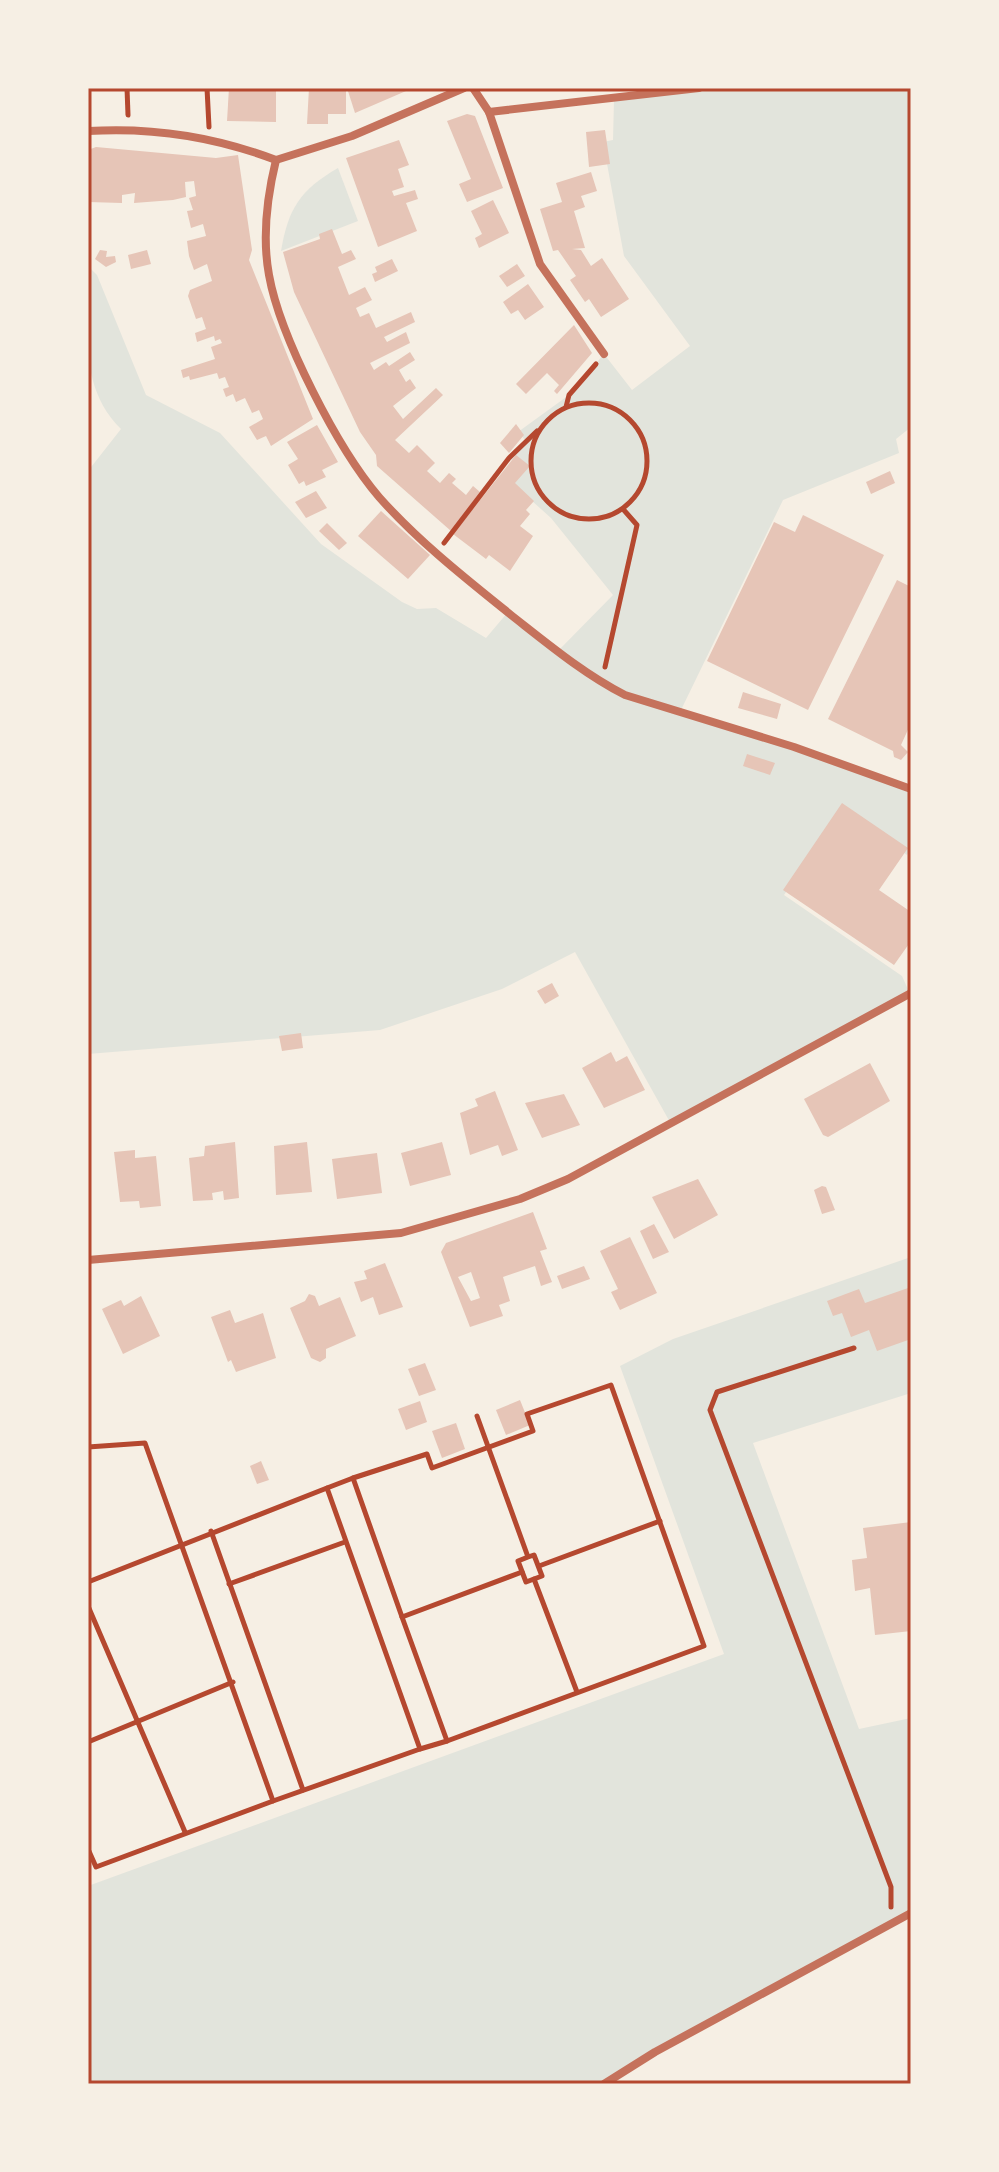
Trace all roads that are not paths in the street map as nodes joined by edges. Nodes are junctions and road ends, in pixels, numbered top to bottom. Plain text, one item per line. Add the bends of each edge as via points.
1 (464, 88) edge
2 (473, 88) edge
3 (699, 88) edge
4 (489, 112) junction
5 (88, 131) edge
6 (276, 160) junction
7 (604, 354) road end
8 (911, 789) edge
9 (911, 993) edge
10 (88, 1260) edge
11 (911, 1913) edge
12 (604, 2084) edge

1 - 6 street via 352,136
2 - 4 street
3 - 4 street
4 - 7 street via 540,264
5 - 6 street via 128,129 210,138
6 - 8 street via 266,239 269,276 286,330 330,426 378,496 436,553 601,683 650,704
9 - 10 street via 568,1179 520,1199 401,1233
11 - 12 street

